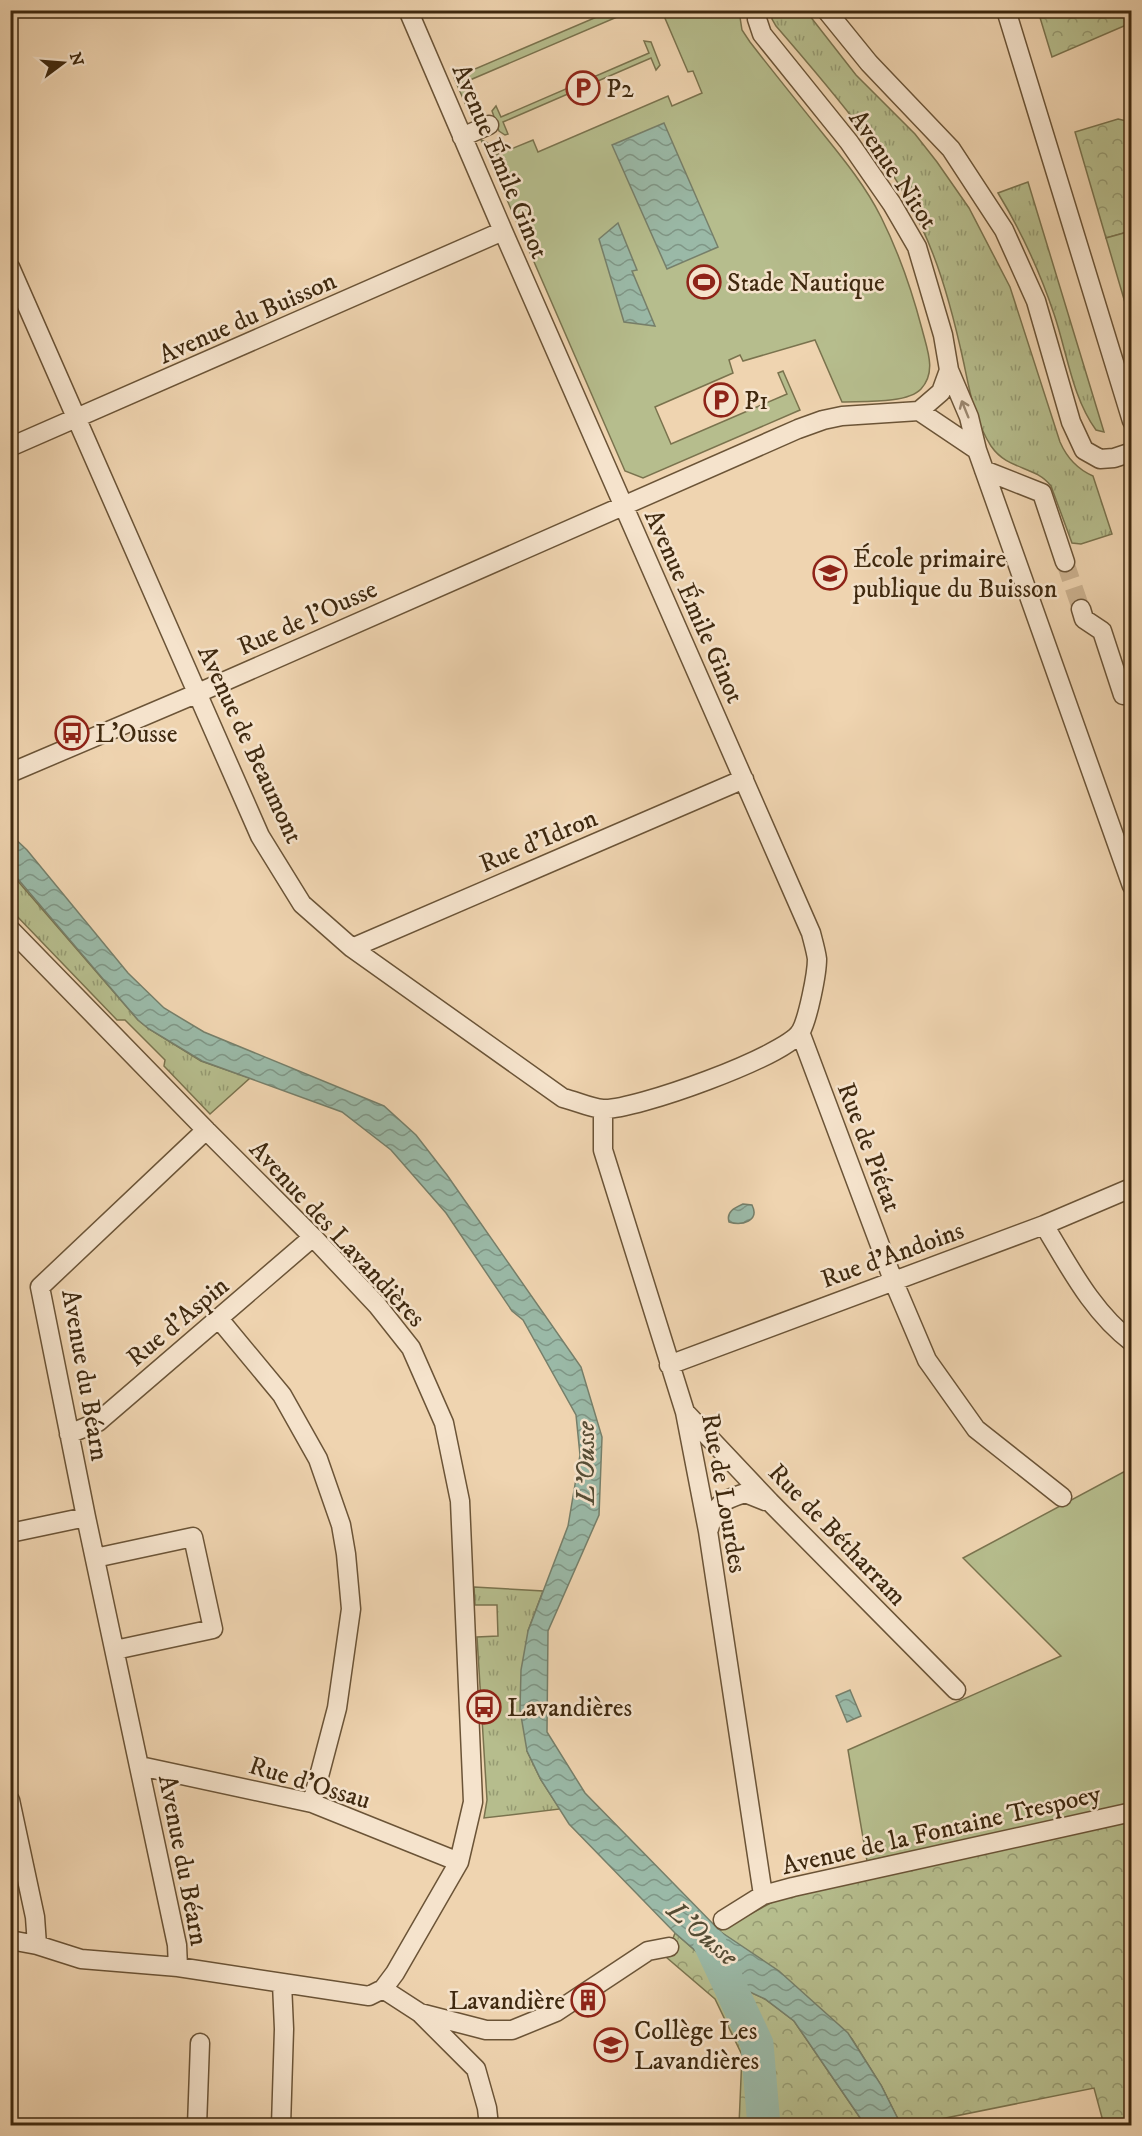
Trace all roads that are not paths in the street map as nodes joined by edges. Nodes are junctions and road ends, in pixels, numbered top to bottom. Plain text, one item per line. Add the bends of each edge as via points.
1 (408, 10) edge
2 (758, 10) edge
3 (826, 10) edge
4 (1006, 10) edge
5 (489, 125) dead end
6 (462, 137) junction
7 (503, 231) junction
8 (10, 267) edge
9 (949, 370) junction
10 (1125, 380) edge
11 (919, 411) junction
12 (78, 418) junction
13 (1131, 421) edge
14 (10, 447) edge
15 (977, 450) junction
16 (1131, 452) edge
17 (984, 470) junction
18 (623, 505) junction
19 (1065, 562) tunnel mouth
20 (1081, 609) tunnel mouth
21 (198, 693) junction
22 (1123, 695) dead end
23 (10, 773) edge
24 (744, 779) junction
25 (1131, 886) edge
26 (10, 929) edge
27 (352, 948) junction
28 (800, 1032) junction
29 (603, 1109) junction
30 (206, 1130) junction
31 (1131, 1188) edge
32 (1044, 1225) junction
33 (313, 1237) junction
34 (893, 1280) junction
35 (219, 1319) junction
36 (1131, 1342) edge
37 (669, 1365) junction
38 (685, 1412) junction
39 (69, 1434) junction
40 (1062, 1497) dead end
41 (770, 1502) junction
42 (86, 1517) junction
43 (708, 1531) junction
44 (10, 1533) edge
45 (94, 1558) junction
46 (115, 1650) junction
47 (956, 1690) dead end
48 (140, 1766) junction
49 (10, 1800) edge
50 (312, 1803) junction
51 (1131, 1812) edge
52 (459, 1862) junction
53 (762, 1895) junction
54 (723, 1920) dead end
55 (10, 1940) edge
56 (37, 1946) junction
57 (669, 1947) dead end
58 (178, 1966) junction
59 (282, 1983) junction
60 (383, 1989) junction
61 (420, 2013) junction
62 (200, 2043) dead end
63 (197, 2126) edge
64 (280, 2126) edge
65 (489, 2126) edge

1 - 6 street, Avenue Émile Ginot
2 - 9 street, Avenue Nitot via 762,34 849,142 917,247 943,335
3 - 16 street, Avenue Nitot via 869,63 951,149 1004,230 1036,301 1071,422 1084,450 1100,459
4 - 10 street
5 - 6 street
6 - 7 street, Avenue Émile Ginot
7 - 12 street, Avenue du Buisson
7 - 18 street, Avenue Émile Ginot
8 - 12 street, Avenue de Beaumont
9 - 11 street via 941,392
15 -> 9 street, Avenue Nitot via 969,417
10 - 13 street
11 - 15 street
11 - 18 street via 823,420
12 - 14 street, Avenue du Buisson
12 - 21 street, Avenue de Beaumont
15 - 17 street, Avenue Nitot
17 - 19 street via 1042,493
17 - 25 street, Avenue Nitot
18 - 21 street, Rue de l'Ousse
18 - 24 street, Avenue Émile Ginot
20 - 22 street via 1084,619 1102,631
21 - 23 street, Rue de l'Ousse
21 - 27 street, Avenue de Beaumont via 266,846 302,904
24 - 27 street, Rue d'Idron
24 - 28 street, Avenue Émile Ginot via 811,933 817,960
26 - 30 street, Avenue des Lavandières
27 - 29 street, Avenue de Beaumont via 563,1098
28 - 29 street via 777,1050 744,1066 635,1104
28 - 34 street, Rue de Piétat
29 - 37 street, Rue de Lourdes via 603,1150
30 - 33 street, Avenue des Lavandières
30 - 39 street, Avenue du Béarn via 39,1287
31 - 32 street, Rue d'Andoins
32 - 34 street, Rue d'Andoins
32 - 36 street via 1089,1299
33 - 35 street, Rue d'Aspin
33 - 52 street, Avenue des Lavandières via 411,1348 444,1423 460,1501 473,1802
34 - 37 street, Rue d'Andoins
34 - 40 street, Rue de Piétat via 927,1360 976,1429
35 - 39 street, Rue d'Aspin via 98,1422
35 - 50 street via 282,1395 318,1458 341,1525 351,1609 337,1708
37 - 38 street, Rue de Lourdes
38 - 41 street, Rue de Bétharram
38 - 43 street, Rue de Lourdes
39 - 42 street, Avenue du Béarn
41 - 43 street via 745,1492 728,1498 714,1510
41 - 47 street, Rue de Bétharram
42 - 44 street
42 - 45 street, Avenue du Béarn
43 - 53 street, Rue de Lourdes
45 - 46 street, Avenue du Béarn
45 - 46 street via 193,1537 213,1629
46 - 48 street, Avenue du Béarn
48 - 50 street, Rue d'Ossau
48 - 58 street, Avenue du Béarn
49 - 56 street via 35,1917
50 - 52 street, Rue d'Ossau
51 - 53 street, Avenue de la Fontaine Trespoey
52 - 60 street, Avenue des Lavandières
53 - 54 street, Avenue de la Fontaine Trespoey
55 - 56 street
56 - 58 street via 81,1959
57 - 61 street via 648,1951 556,2012 512,2030 486,2030
58 - 59 street
59 - 60 street via 369,1996
59 - 64 street
60 - 61 street
61 - 65 street via 476,2069
62 - 63 street

